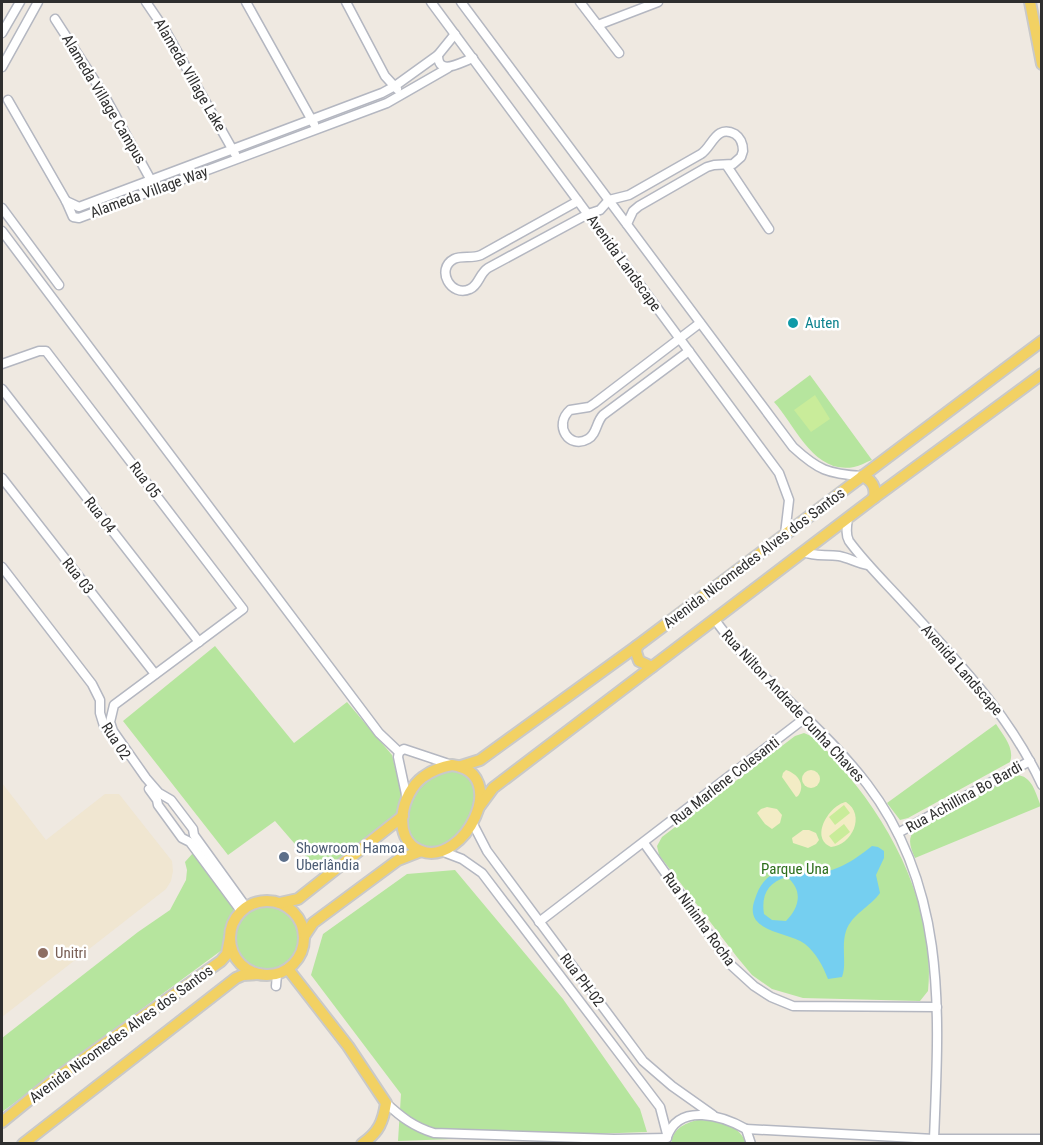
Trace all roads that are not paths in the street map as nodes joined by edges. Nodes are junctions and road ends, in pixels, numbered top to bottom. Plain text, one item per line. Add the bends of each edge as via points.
1 (38, 2) edge
2 (146, 2) edge
3 (246, 2) edge
4 (346, 2) edge
5 (431, 2) edge
6 (461, 2) edge
7 (580, 2) edge
8 (658, 2) edge
9 (1030, 2) edge
10 (19, 3) edge
11 (31, 14) junction
12 (55, 19) dead end
13 (598, 25) junction
14 (2, 33) edge
15 (455, 34) junction
16 (619, 53) dead end
17 (438, 55) junction
18 (473, 58) junction
19 (1041, 64) edge
20 (2, 67) edge
21 (448, 68) junction
22 (395, 86) junction
23 (401, 96) junction
24 (8, 100) dead end
25 (312, 120) junction
26 (317, 129) junction
27 (232, 149) junction
28 (238, 159) junction
29 (728, 166) junction
30 (662, 177) junction
31 (150, 180) junction
32 (669, 189) junction
33 (155, 190) junction
34 (609, 200) junction
35 (66, 201) junction
36 (578, 201) junction
37 (2, 208) edge
38 (588, 214) junction
39 (539, 223) junction
40 (627, 224) junction
41 (769, 229) dead end
42 (2, 231) edge
43 (546, 236) junction
44 (59, 285) dead end
45 (700, 323) junction
46 (679, 338) junction
47 (1041, 341) edge
48 (689, 351) junction
49 (2, 364) edge
50 (646, 364) junction
51 (1041, 374) edge
52 (656, 376) junction
53 (2, 389) edge
54 (862, 476) junction
55 (2, 478) edge
56 (874, 498) junction
57 (848, 518) junction
58 (785, 534) junction
59 (804, 552) junction
60 (868, 565) junction
61 (2, 567) edge
62 (714, 620) junction
63 (199, 642) junction
64 (637, 646) junction
65 (652, 667) junction
66 (155, 674) junction
67 (100, 700) junction
68 (114, 705) junction
69 (100, 714) junction
70 (110, 714) junction
71 (805, 718) junction
72 (399, 752) junction
73 (1030, 761) junction
74 (457, 765) junction
75 (1041, 785) edge
76 (407, 799) junction
77 (479, 807) junction
78 (403, 816) junction
79 (473, 824) junction
80 (898, 833) junction
81 (644, 843) junction
82 (421, 851) junction
83 (441, 851) junction
84 (280, 903) junction
85 (243, 909) junction
86 (539, 922) junction
87 (304, 935) junction
88 (230, 938) junction
89 (288, 969) junction
90 (259, 974) junction
91 (277, 974) junction
92 (276, 986) dead end
93 (937, 1007) junction
94 (386, 1103) junction
95 (713, 1115) junction
96 (2, 1122) edge
97 (746, 1129) junction
98 (488, 1139) edge
99 (667, 1139) edge
100 (934, 1139) junction
101 (1041, 1139) edge
102 (22, 1143) edge
103 (362, 1143) edge
104 (751, 1143) edge

1 - 11 street
2 - 27 street, Alameda Village Lake
3 - 25 street
4 - 22 street via 385,75
5 - 15 street, Avenida Landscape
6 - 34 street, Avenida Landscape
7 - 13 street
8 - 13 street
9 - 19 main road
10 - 11 street
10 - 14 street
11 - 20 street
12 - 31 street, Alameda Village Campus via 104,95
13 - 16 street
15 - 17 street, Alameda Village Way
15 - 18 street, Avenida Landscape
17 - 21 street via 440,64
17 - 22 street, Alameda Village Way
18 - 21 street, Alameda Village Way
18 - 36 street, Avenida Landscape
21 - 23 street, Alameda Village Way
22 - 23 street
22 - 25 street, Alameda Village Way
23 - 26 street, Alameda Village Way
24 - 35 street
25 - 26 street
25 - 27 street, Alameda Village Way
26 - 28 street, Alameda Village Way
27 - 28 street, Alameda Village Lake
27 - 31 street, Alameda Village Way
28 - 33 street, Alameda Village Way
29 - 30 street via 738,161 743,145 737,135 726,132 715,136 706,151
29 - 32 street via 707,167
29 - 41 street
30 - 32 street
30 - 34 street via 629,195
31 - 33 street, Alameda Village Campus
31 - 35 street, Alameda Village Way via 79,207
32 - 40 street via 633,211
33 - 35 street, Alameda Village Way via 79,218 73,217
34 - 38 street via 600,210
34 - 40 street, Avenida Landscape
36 - 38 street, Avenida Landscape
36 - 39 street
37 - 44 street
38 - 43 street
38 - 46 street, Avenida Landscape
39 - 43 street
39 - 43 street via 475,258 455,258 447,266 448,283 457,290 468,290 483,272
40 - 45 street, Avenida Landscape
42 - 72 street via 379,733
45 - 46 street
45 - 54 street, Avenida Landscape via 793,447 824,471
46 - 48 street, Avenida Landscape
46 - 50 street
47 - 54 main road, Avenida Nicomedes Alves dos Santos
48 - 52 street
48 - 58 street, Avenida Landscape via 779,473 789,500
49 - 63 street, Rua 05 via 46,351 243,609
50 - 52 street
50 - 52 street via 596,403 570,410 562,425 566,435 576,441 592,436 603,415
51 - 56 main road, Avenida Nicomedes Alves dos Santos
53 - 63 street, Rua 04
54 - 56 main road via 872,482
54 - 58 main road, Avenida Nicomedes Alves dos Santos
55 - 66 street, Rua 03
56 - 57 main road, Avenida Nicomedes Alves dos Santos
57 - 59 main road, Avenida Nicomedes Alves dos Santos
57 - 60 street, Avenida Landscape via 848,539
58 - 64 main road, Avenida Nicomedes Alves dos Santos
59 - 60 street
59 - 62 main road, Avenida Nicomedes Alves dos Santos
60 - 73 street, Avenida Landscape via 981,687
61 - 67 street via 92,684
62 - 65 main road, Avenida Nicomedes Alves dos Santos
62 - 71 street, Rua Nilton Andrade Cunha Chaves
63 - 66 street
64 - 65 main road via 639,661
64 - 74 main road, Avenida Nicomedes Alves dos Santos via 480,760
65 - 77 main road, Avenida Nicomedes Alves dos Santos via 493,788
66 - 68 street
67 - 68 street
67 - 69 street, Rua 02
68 - 70 street
69 - 70 street
69 - 85 street, Rua 02 via 104,726 182,838 190,842
70 - 85 street via 112,731 146,778 171,800 193,829
71 - 80 street, Rua Nilton Andrade Cunha Chaves via 867,784
71 - 81 street, Rua Marlene Colesanti
72 - 74 street via 404,749
72 - 76 street
73 - 75 street, Avenida Landscape
73 - 80 street, Rua Achillina Bo Bardi
74 - 76 main road via 436,769 421,778
74 - 77 main road via 475,776
76 - 78 main road
77 - 79 main road
78 - 82 main road via 408,841
78 - 84 main road via 298,899
79 - 83 main road via 462,838
79 - 86 street, Rua PH-02 via 487,851
80 - 93 street, Rua Nilton Andrade Cunha Chaves via 926,908
81 - 86 street, Rua Marlene Colesanti
81 - 93 street, Rua Nininha Rocha via 731,965 771,997 793,1006
82 - 83 main road
82 - 87 main road via 398,860 313,923
83 - 99 street, Rua PH-02 via 482,873 660,1107
84 - 85 main road via 264,900
84 - 87 main road via 298,917
85 - 88 main road via 235,919
86 - 95 street, Rua PH-02 via 643,1061
87 - 89 main road via 301,954
88 - 90 main road via 235,957
88 - 96 main road, Avenida Nicomedes Alves dos Santos via 227,954 221,961 51,1082
89 - 91 main road
89 - 94 main road
90 - 91 main road
90 - 102 main road, Avenida Nicomedes Alves dos Santos via 236,978
91 - 92 street
93 - 100 street, Rua Nilton Andrade Cunha Chaves
94 - 98 street via 421,1130
94 - 103 main road via 378,1131
95 - 97 street, Rua PH-02
95 - 99 street via 684,1119
97 - 100 street
97 - 104 street
98 - 99 street
100 - 101 street

